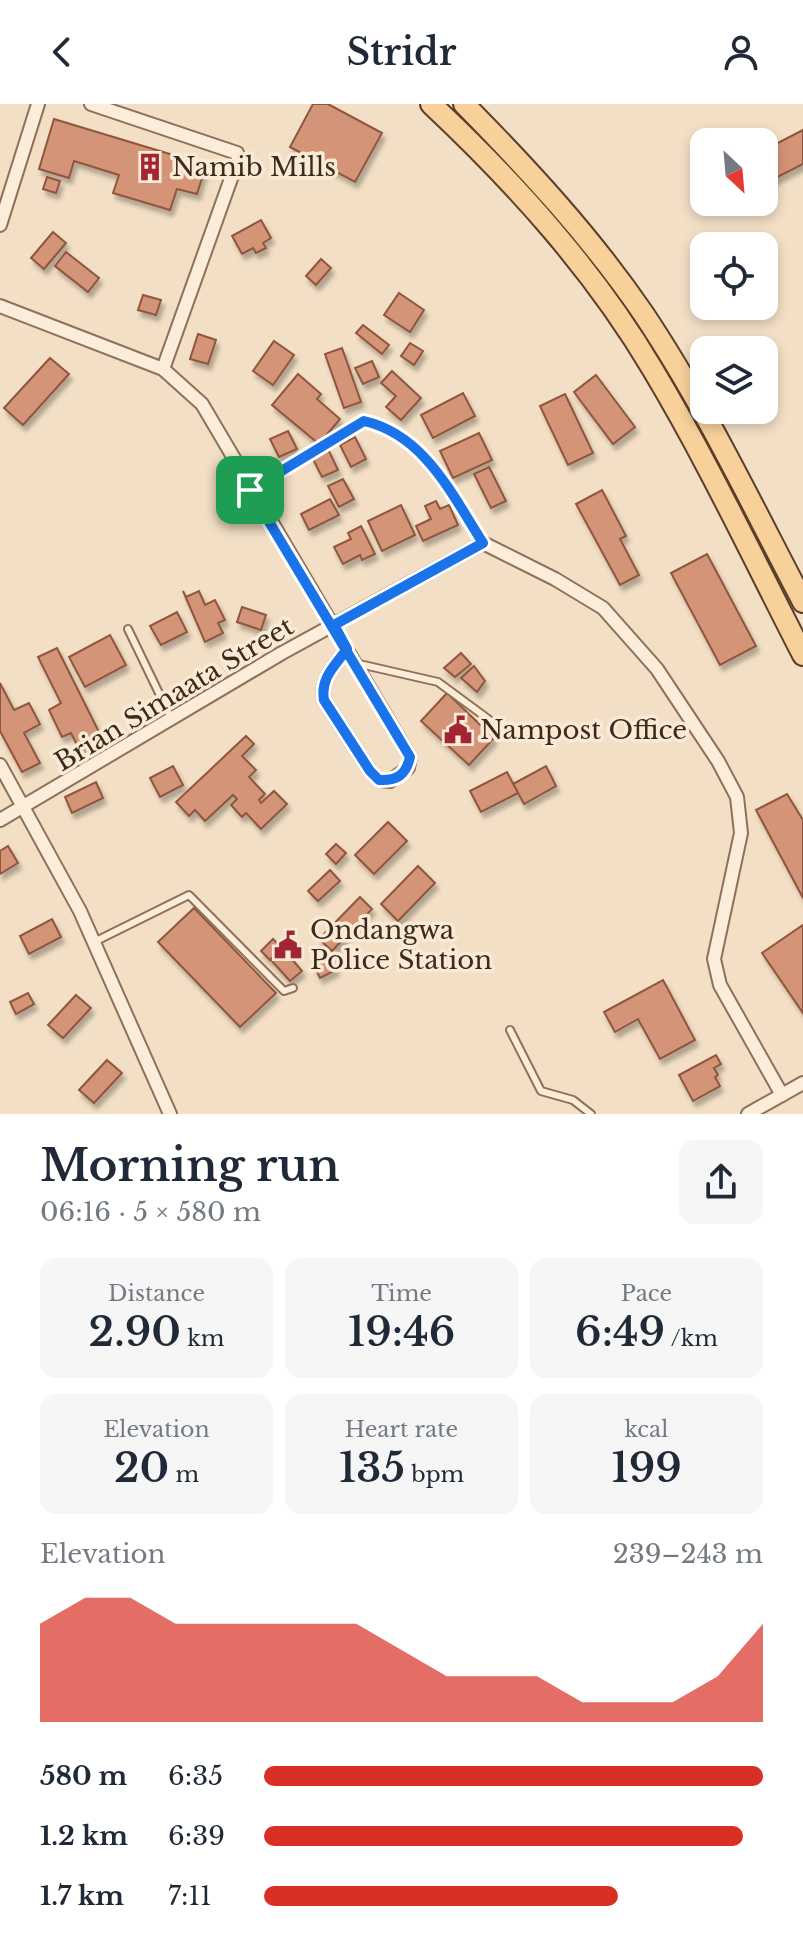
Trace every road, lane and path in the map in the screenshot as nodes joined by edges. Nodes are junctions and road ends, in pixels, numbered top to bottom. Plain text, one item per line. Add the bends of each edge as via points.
1 (38, 104) edge
2 (91, 104) edge
3 (431, 104) edge
4 (464, 104) edge
5 (3, 206) edge
6 (0, 225) edge
7 (0, 306) edge
8 (163, 369) junction
9 (250, 490) junction
10 (483, 543) junction
11 (803, 602) edge
12 (334, 625) junction
13 (128, 629) dead end
14 (800, 643) edge
15 (347, 649) junction
16 (355, 663) junction
17 (171, 718) junction
18 (499, 727) dead end
19 (0, 765) edge
20 (24, 809) junction
21 (0, 820) edge
22 (94, 942) junction
23 (293, 988) dead end
24 (510, 1030) dead end
25 (803, 1083) edge
26 (782, 1095) junction
27 (170, 1114) edge
28 (591, 1114) edge
29 (748, 1114) edge

1 - 5 street
2 - 8 street via 237,153
3 - 14 main road via 562,241 627,330
4 - 11 main road via 549,191 643,312
5 - 6 street
7 - 8 street
8 - 9 street via 202,404
9 - 10 lane via 364,421 391,430 416,448
9 - 12 street
10 - 12 street, Brian Simaata Street
10 - 26 street via 603,608 657,669 718,761 737,797 741,833 714,959 720,985
12 - 15 street
12 - 17 street, Brian Simaata Street
13 - 17 lane
15 - 16 street
15 - 16 street via 326,677 324,700 370,771 379,780 390,781 408,768 410,757
16 - 18 lane via 438,682
17 - 20 street, Brian Simaata Street
19 - 20 street
20 - 21 street, Brian Simaata Street
20 - 22 street
22 - 23 lane via 189,895 284,991
22 - 27 street
24 - 28 lane via 541,1091 573,1100
25 - 26 street
26 - 29 street

